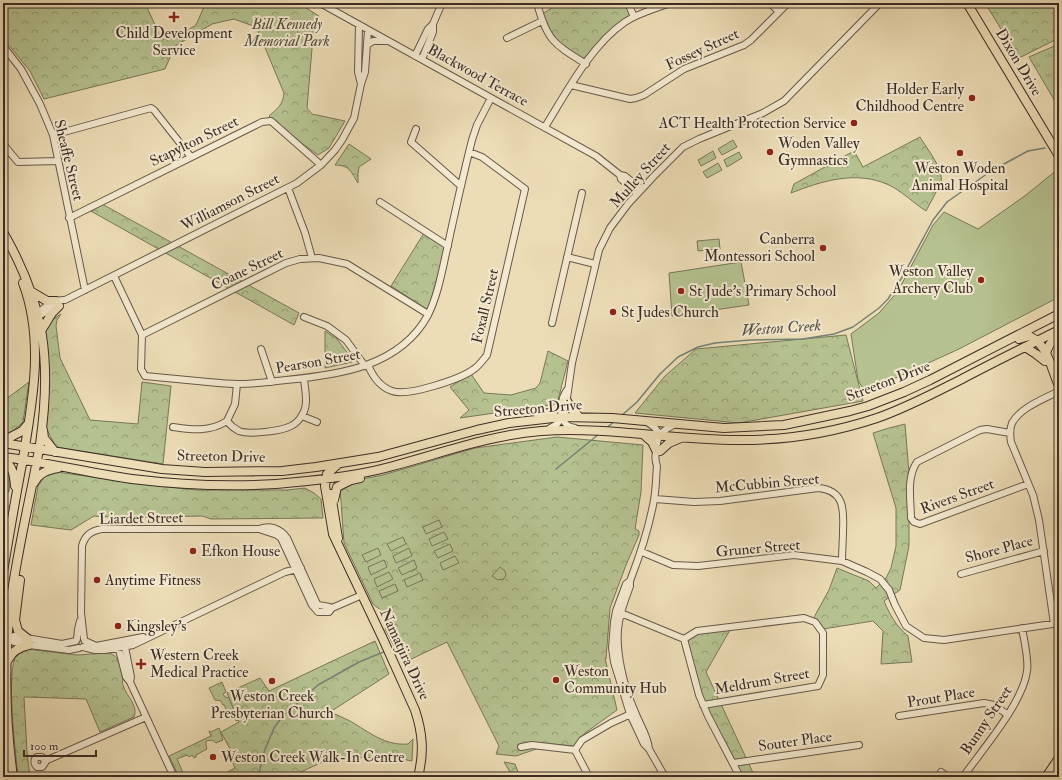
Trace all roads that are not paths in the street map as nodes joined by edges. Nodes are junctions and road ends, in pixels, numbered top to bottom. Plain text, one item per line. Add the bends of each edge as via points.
1 (320, 3) edge
2 (442, 3) edge
3 (537, 3) edge
4 (628, 3) edge
5 (670, 3) edge
6 (770, 3) edge
7 (788, 3) edge
8 (880, 3) edge
9 (967, 3) edge
10 (779, 12) junction
11 (634, 17) junction
12 (542, 21) junction
13 (433, 24) junction
14 (359, 25) junction
15 (368, 30) junction
16 (507, 38) dead end
17 (388, 41) junction
18 (367, 45) junction
19 (3, 46) edge
20 (415, 56) junction
21 (422, 59) junction
22 (586, 64) junction
23 (361, 84) junction
24 (571, 85) junction
25 (491, 98) junction
26 (545, 127) junction
27 (416, 129) dead end
28 (53, 135) junction
29 (3, 144) edge
30 (469, 152) junction
31 (1059, 156) edge
32 (191, 157) junction
33 (58, 161) junction
34 (321, 165) junction
35 (461, 186) junction
36 (288, 188) junction
37 (639, 191) junction
38 (582, 193) dead end
39 (380, 202) dead end
40 (69, 218) junction
41 (3, 233) edge
42 (448, 246) junction
43 (567, 257) junction
44 (312, 258) junction
45 (595, 264) junction
46 (114, 276) junction
47 (85, 290) junction
48 (32, 292) junction
49 (60, 303) junction
50 (30, 306) junction
51 (38, 312) junction
52 (428, 314) junction
53 (1059, 314) edge
54 (304, 317) dead end
55 (1045, 322) junction
56 (552, 323) dead end
57 (1059, 330) edge
58 (41, 331) junction
59 (142, 335) junction
60 (1059, 335) edge
61 (1037, 341) junction
62 (35, 342) junction
63 (1025, 347) junction
64 (261, 349) dead end
65 (990, 350) junction
66 (1045, 358) junction
67 (367, 366) junction
68 (304, 379) junction
69 (272, 382) junction
70 (237, 384) junction
71 (1059, 386) edge
72 (1059, 391) edge
73 (565, 402) junction
74 (302, 416) junction
75 (562, 417) junction
76 (579, 417) junction
77 (227, 421) junction
78 (644, 421) junction
79 (317, 422) dead end
80 (29, 423) junction
81 (509, 423) junction
82 (677, 424) junction
83 (42, 425) junction
84 (173, 427) dead end
85 (582, 430) junction
86 (544, 431) junction
87 (1010, 433) junction
88 (642, 434) junction
89 (660, 435) junction
90 (682, 437) junction
91 (3, 442) edge
92 (25, 446) junction
93 (39, 449) junction
94 (658, 450) junction
95 (55, 452) junction
96 (3, 458) edge
97 (22, 460) junction
98 (36, 462) junction
99 (340, 463) junction
100 (394, 466) junction
101 (62, 467) junction
102 (287, 470) junction
103 (326, 479) junction
104 (306, 482) junction
105 (1028, 484) junction
106 (32, 486) junction
107 (16, 495) junction
108 (655, 499) junction
109 (332, 518) junction
110 (1044, 550) junction
111 (642, 552) junction
112 (18, 558) junction
113 (842, 561) junction
114 (297, 566) junction
115 (3, 572) edge
116 (961, 574) dead end
117 (362, 595) junction
118 (619, 612) junction
119 (81, 620) junction
120 (1056, 624) edge
121 (1022, 628) junction
122 (5, 638) edge
123 (684, 639) junction
124 (76, 640) junction
125 (28, 642) junction
126 (125, 643) junction
127 (83, 644) junction
128 (117, 645) junction
129 (7, 664) junction
130 (130, 682) junction
131 (703, 705) junction
132 (632, 713) junction
133 (1008, 715) junction
134 (899, 716) dead end
135 (146, 717) junction
136 (859, 745) dead end
137 (521, 747) dead end
138 (574, 750) junction
139 (1059, 758) edge
140 (45, 761) dead end
141 (733, 763) junction
142 (941, 772) dead end
143 (13, 777) edge
144 (174, 777) edge
145 (418, 777) edge
146 (589, 777) edge
147 (665, 777) edge
148 (740, 777) edge
149 (948, 777) edge
150 (963, 777) edge
151 (1046, 777) edge

1 - 14 street, Blackwood Terrace
2 - 13 street
3 - 12 street
4 - 11 street
5 - 11 street
6 - 10 street
7 - 10 street, Fossey Street
8 - 37 street, Mulley Street via 782,103 683,147
9 - 31 main road, Dixon Drive
10 - 24 street, Fossey Street via 744,45 684,69 636,98 630,99
11 - 22 street via 612,32
12 - 16 street
12 - 22 street via 556,44
13 - 20 street
13 - 21 street via 433,32
14 - 15 street, Blackwood Terrace
14 - 23 street, Williamson Street via 358,72
15 - 17 street, Blackwood Terrace
15 - 18 street, Williamson Street
17 - 18 street via 373,41
17 - 20 street, Blackwood Terrace
18 - 23 street, Williamson Street via 366,72
19 - 28 street, Sheaffe Street via 21,69
20 - 21 street, Blackwood Terrace
21 - 25 street, Blackwood Terrace
22 - 24 street
23 - 34 street, Williamson Street via 350,125 335,150
24 - 26 street
25 - 26 street, Blackwood Terrace
25 - 30 street, Pearson Street via 477,125
26 - 37 street, Blackwood Terrace via 596,156 620,175 625,176
27 - 35 street via 411,142
28 - 32 street via 151,108
28 - 33 street, Sheaffe Street
29 - 33 street via 18,162
30 - 35 street, Pearson Street
30 - 67 street, Foxall Street via 482,157 525,189 487,355 475,369 457,379 400,393 379,384
32 - 34 street, Stapylton Street via 262,122 271,121
32 - 40 street, Stapylton Street
33 - 40 street, Sheaffe Street
34 - 36 street, Williamson Street
35 - 42 street, Pearson Street
36 - 44 street
36 - 46 street, Williamson Street
37 - 45 street, Mulley Street via 610,228
38 - 43 street
39 - 42 street
40 - 47 street, Sheaffe Street
41 - 48 main road
41 - 50 main road
42 - 52 street, Pearson Street
43 - 45 street
43 - 56 street
44 - 52 street, Coane Street via 348,264
44 - 59 street, Coane Street via 286,263
45 - 73 street, Mulley Street
46 - 47 street, Williamson Street
46 - 59 street, Pearson Street
47 - 49 street, Williamson Street
48 - 49 main road via 47,301
48 - 51 main road
49 - 51 street, Williamson Street
49 - 58 main road
50 - 51 street
50 - 62 main road
51 - 58 main road
51 - 62 street via 35,315
52 - 67 street, Pearson Street via 417,331 399,349
53 - 55 main road, Streeton Drive
54 - 67 street via 327,326 346,340
55 - 61 main road via 1038,330
55 - 65 main road, Streeton Drive
57 - 61 main road, Streeton Drive
58 - 83 main road via 45,366
59 - 70 street, Pearson Street via 141,369 145,376
60 - 66 main road via 1051,343
61 - 63 main road, Streeton Drive
61 - 65 main road via 1029,336 1002,348
61 - 66 main road via 1037,346
62 - 80 main road
63 - 66 main road
63 - 90 main road, Streeton Drive via 880,417 852,425 794,437 746,440
64 - 69 street
65 - 82 main road, Streeton Drive via 930,380 850,412 784,425 724,428
66 - 71 main road
67 - 68 street, Pearson Street
68 - 69 street, Pearson Street
68 - 74 street via 306,403
69 - 70 street, Pearson Street
70 - 77 street via 235,404
72 - 87 street via 1019,414 1012,424
73 - 75 street, Mulley Street
73 - 76 main road
73 - 81 main road via 551,413 516,417
74 - 77 street via 291,426 258,432 239,431
74 - 79 street
75 - 76 main road, Streeton Drive
75 - 81 main road, Streeton Drive
75 - 85 street via 568,427
75 - 86 street via 554,426
76 - 78 main road, Streeton Drive
77 - 84 street via 210,429
78 - 82 main road, Streeton Drive
78 - 89 street via 656,428
80 - 91 main road via 22,431
80 - 92 main road
81 - 99 main road, Streeton Drive via 378,457
82 - 89 street
83 - 93 main road
83 - 95 main road via 44,438
85 - 86 main road, Streeton Drive
85 - 88 main road, Streeton Drive
86 - 100 main road, Streeton Drive via 512,434 481,441
87 - 105 street via 1011,442
87 - 105 street, Rivers Street via 980,430 917,462 912,469 910,482 912,518 920,524
88 - 89 main road, Streeton Drive
88 - 94 main road
89 - 90 main road, Streeton Drive
89 - 94 street
90 - 94 main road
91 - 92 main road, Streeton Drive
92 - 93 main road, Streeton Drive
92 - 97 main road
93 - 95 main road, Streeton Drive
93 - 98 main road
94 - 108 street
95 - 102 main road, Streeton Drive via 162,469 205,472
96 - 97 main road, Streeton Drive
96 - 107 main road via 14,472
97 - 98 main road, Streeton Drive
97 - 107 main road
98 - 101 main road, Streeton Drive
98 - 106 main road
99 - 102 main road, Streeton Drive
99 - 103 main road via 330,470
100 - 103 main road, Streeton Drive
100 - 109 main road via 383,473 351,480 337,487
101 - 104 main road, Streeton Drive via 132,479 184,484 252,485
101 - 106 main road via 38,476
102 - 103 main road via 297,473 314,470 321,472
103 - 104 main road, Streeton Drive
103 - 109 main road, Namatjira Drive via 325,486
104 - 109 main road via 313,483 319,488
105 - 110 street via 1038,514
106 - 112 main road
107 - 115 main road
108 - 111 street
108 - 113 street, McCubbin Street via 720,501 818,488 827,490 839,499 843,507
109 - 117 main road, Namatjira Drive via 333,534
110 - 116 street, Shore Place
110 - 120 street
111 - 113 street, Gruner Street via 673,565 698,566 794,555
111 - 118 street via 630,581 626,584
112 - 122 main road
112 - 125 main road via 21,567 15,620 18,631
113 - 121 street, Gruner Street via 880,579 889,590 906,626 924,638 944,640
114 - 117 street, Liardet Street via 315,610 320,613
114 - 119 street, Liardet Street via 277,534 259,529 94,530 86,537 82,546
114 - 126 street via 133,645
117 - 145 main road, Namatjira Drive via 418,719 423,746
118 - 123 street
118 - 132 street via 612,633 614,662
119 - 124 street, Liardet Street
119 - 127 street, Liardet Street
120 - 121 street, Gruner Street
121 - 133 street, Bunny Street via 1027,671 1022,691
122 - 125 street via 14,636
122 - 129 main road
123 - 131 street
123 - 131 street, Meldrum Street via 697,631 804,618 814,622 823,633 823,675 818,686
124 - 125 street via 68,644
124 - 127 street via 80,638
125 - 127 street via 69,650
125 - 129 main road via 14,651
126 - 128 street
126 - 130 street
127 - 128 street
128 - 130 street via 126,677
129 - 143 main road via 9,747
130 - 135 street
131 - 141 street
132 - 138 street via 582,740
132 - 147 street
133 - 134 street, Prout Place via 994,705 984,703
133 - 150 street, Bunny Street
135 - 140 street
135 - 144 street
136 - 141 street, Souter Place
137 - 138 street via 532,744
138 - 146 street
139 - 151 main road
141 - 148 street
142 - 149 street

